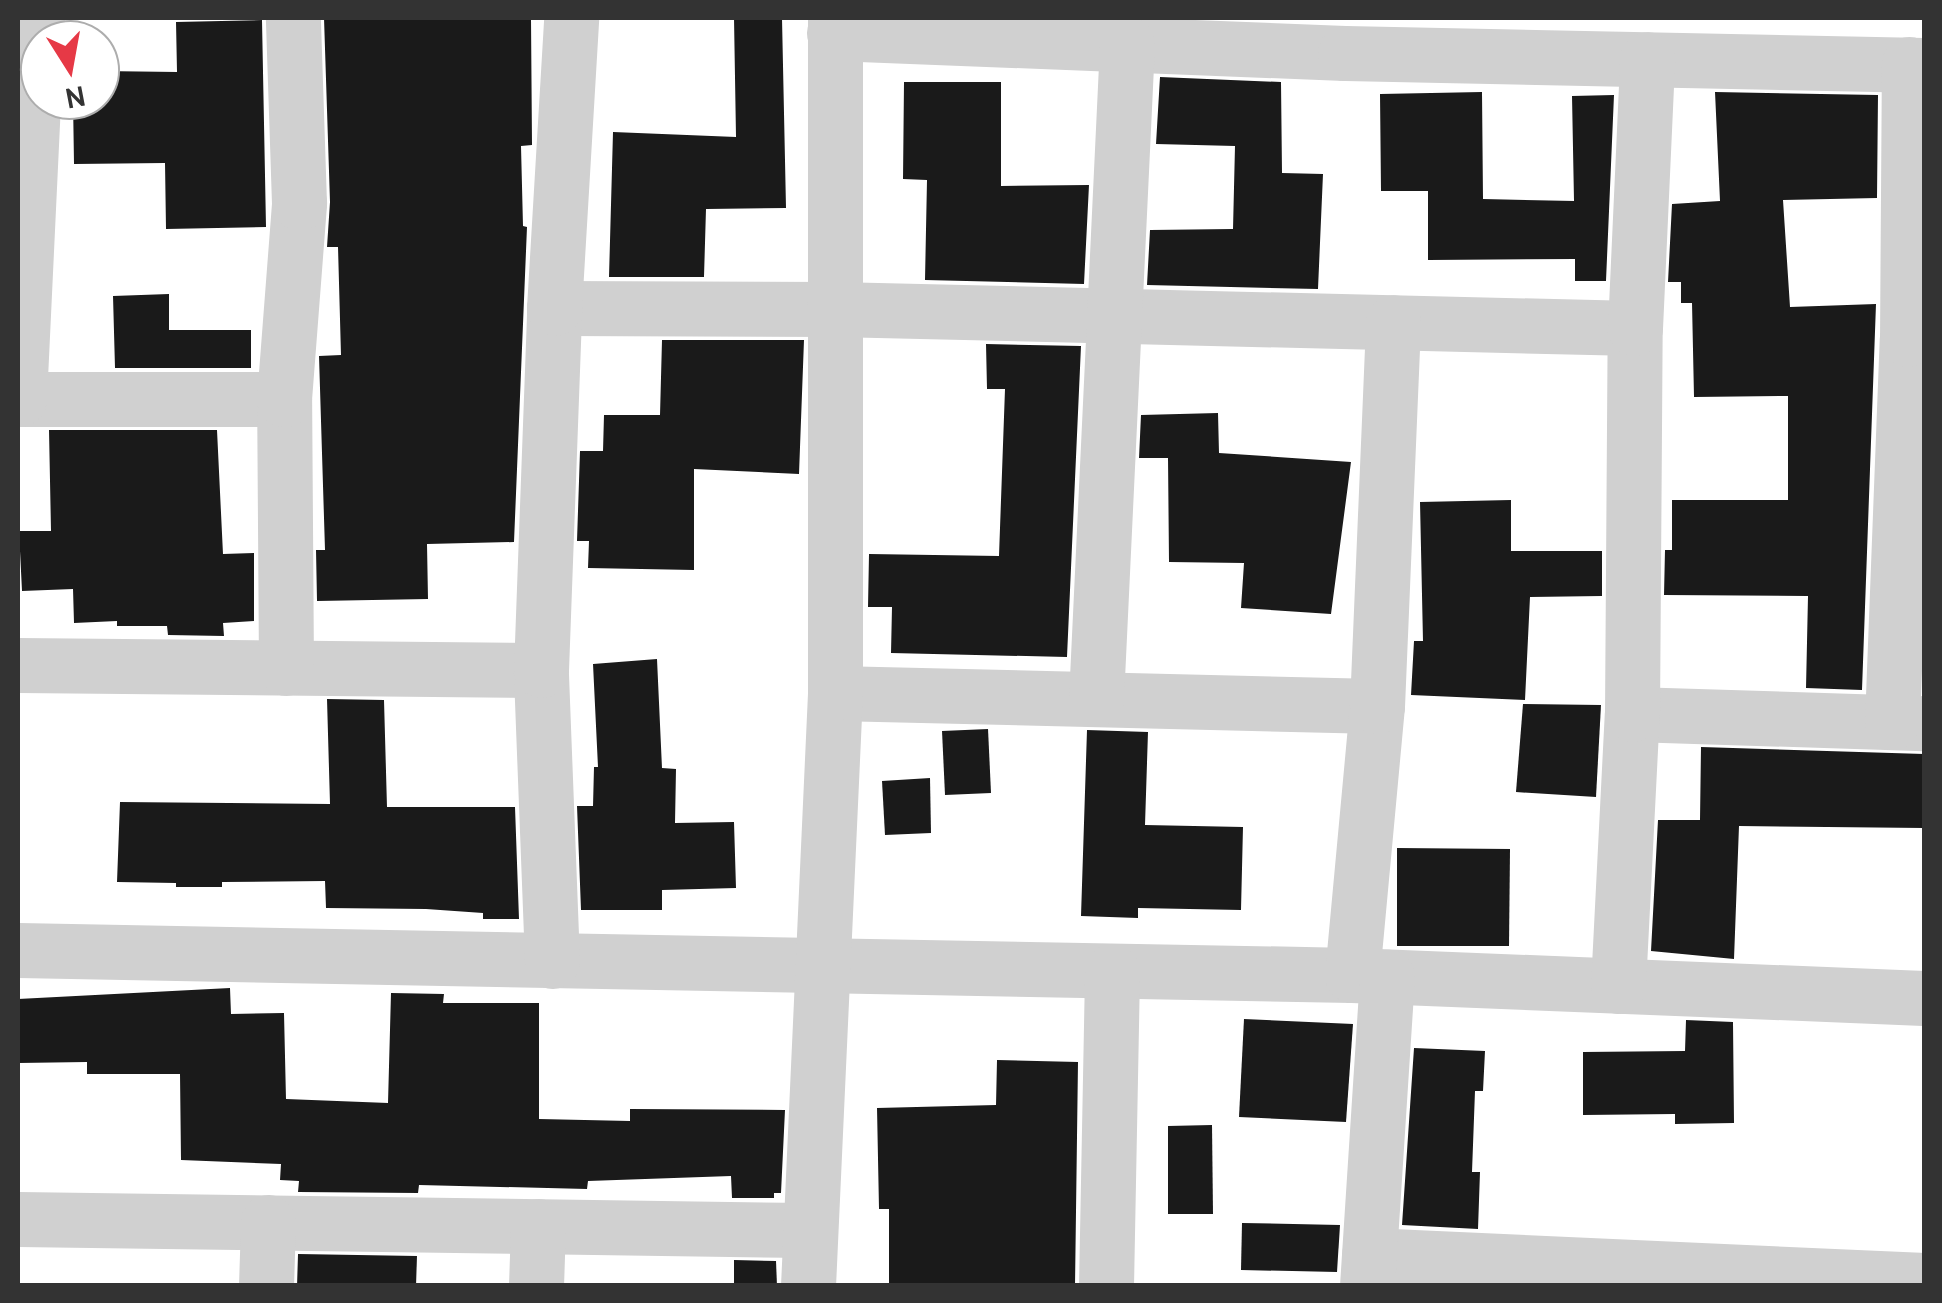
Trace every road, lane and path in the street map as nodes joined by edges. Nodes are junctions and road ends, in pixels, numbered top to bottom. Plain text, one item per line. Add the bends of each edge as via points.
1 (37, 18) edge
2 (293, 18) edge
3 (571, 18) edge
4 (835, 25) edge
5 (1346, 35) edge
6 (1127, 44) junction
7 (1646, 59) junction
8 (1917, 64) edge
9 (554, 308) junction
10 (834, 309) junction
11 (1111, 316) junction
12 (1393, 322) junction
13 (1635, 328) junction
14 (1916, 339) edge
15 (284, 398) junction
16 (18, 399) edge
17 (18, 665) edge
18 (286, 668) junction
19 (541, 670) junction
20 (835, 693) junction
21 (1096, 699) junction
22 (1378, 706) junction
23 (1632, 714) junction
24 (1908, 722) edge
25 (18, 950) edge
26 (552, 960) junction
27 (820, 966) junction
28 (1112, 971) junction
29 (1370, 976) junction
30 (1618, 986) junction
31 (1924, 998) edge
32 (18, 1219) edge
33 (268, 1222) junction
34 (538, 1226) junction
35 (808, 1230) junction
36 (1368, 1270) edge
37 (1622, 1276) edge
38 (1924, 1280) edge
39 (266, 1286) edge
40 (536, 1286) edge
41 (808, 1286) edge
42 (1106, 1286) edge

1 - 16 street
2 - 15 street via 299,203
3 - 9 street
4 - 6 street
4 - 10 street
5 - 6 street
5 - 7 street
6 - 11 street
7 - 8 street
7 - 13 street
8 - 14 street
9 - 10 street
9 - 19 street
10 - 11 street
10 - 20 street
11 - 12 street
11 - 21 street
12 - 13 street
12 - 22 street
13 - 23 street
14 - 24 street
15 - 16 street
15 - 18 street
17 - 18 street
18 - 19 street
19 - 26 street
20 - 21 street
20 - 27 street
21 - 22 street
22 - 29 street
23 - 24 street
23 - 30 street
25 - 26 street
26 - 27 street
27 - 28 street
27 - 35 street
28 - 29 street
28 - 42 street
29 - 30 street
29 - 36 street
30 - 31 street
32 - 33 street
33 - 34 street
33 - 39 street
34 - 35 street
34 - 40 street
35 - 41 street
36 - 37 street
37 - 38 street

